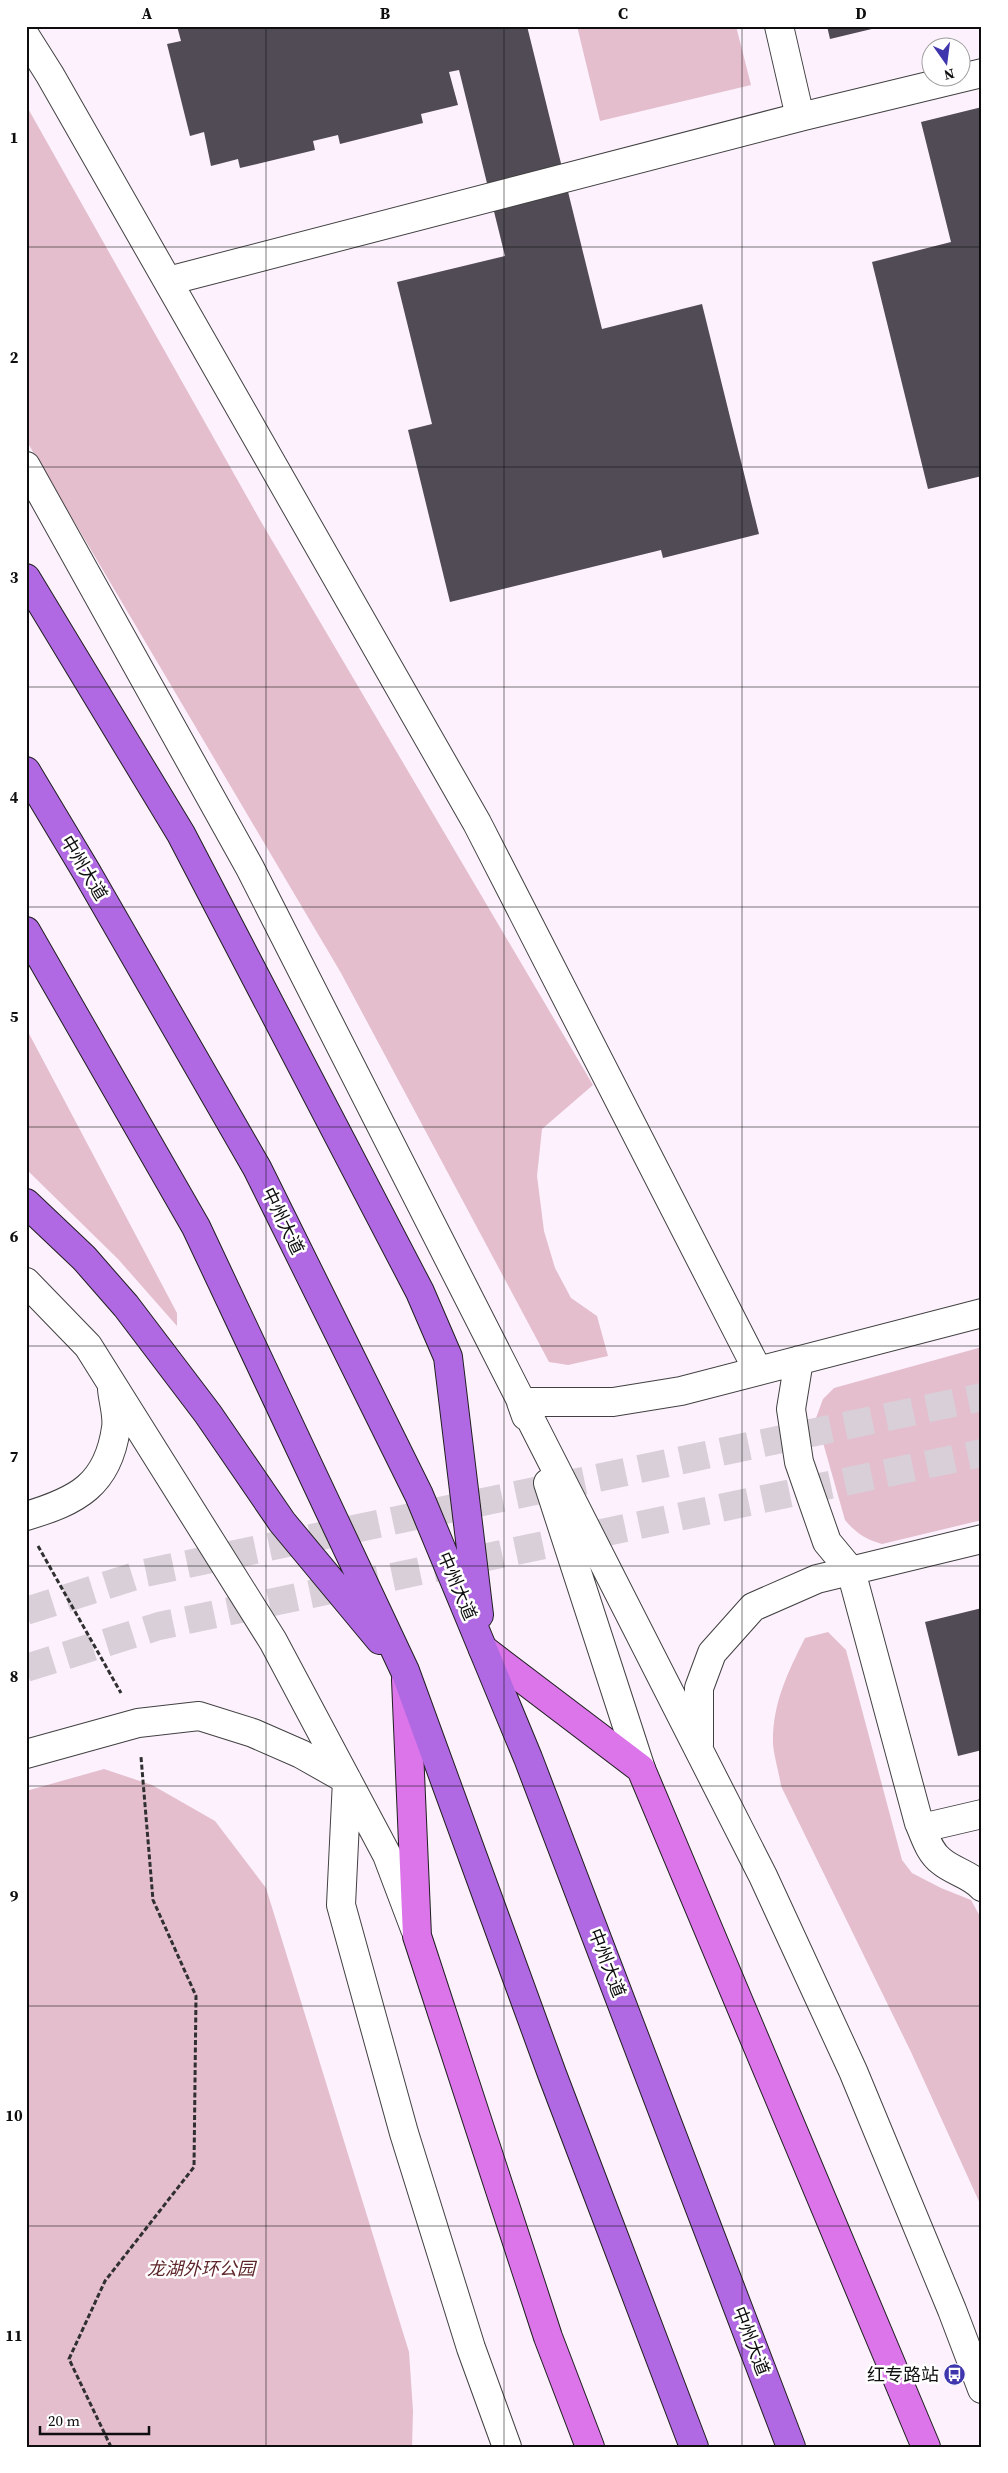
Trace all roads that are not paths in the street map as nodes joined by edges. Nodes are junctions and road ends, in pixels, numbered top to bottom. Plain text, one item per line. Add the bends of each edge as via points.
1 (778, 26) edge
2 (26, 36) edge
3 (982, 72) edge
4 (800, 117) junction
5 (168, 281) junction
6 (26, 466) edge
7 (26, 578) edge
8 (26, 771) edge
9 (26, 931) edge
10 (26, 1203) edge
11 (26, 1282) edge
12 (982, 1313) edge
13 (799, 1360) junction
14 (758, 1371) junction
15 (111, 1382) junction
16 (521, 1402) junction
17 (26, 1516) edge
18 (982, 1539) edge
19 (851, 1571) junction
20 (483, 1649) junction
21 (405, 1671) junction
22 (699, 1749) junction
23 (26, 1754) edge
24 (641, 1769) junction
25 (348, 1780) junction
26 (982, 1814) edge
27 (922, 1828) junction
28 (982, 1887) edge
29 (417, 1936) junction
30 (982, 2389) edge
31 (507, 2447) edge
32 (590, 2447) edge
33 (694, 2447) edge
34 (791, 2447) edge
35 (926, 2447) edge

1 - 4 street
2 - 5 street
3 - 4 street
4 - 5 street
5 - 14 street via 478,822
6 - 16 street via 250,868
7 - 20 highway via 180,834 420,1292 448,1357
8 - 20 highway, 中州大道 via 257,1168 419,1495
9 - 21 highway via 196,1227
10 - 21 highway via 84,1258 126,1306 208,1414 282,1522
11 - 15 street via 88,1346
12 - 13 street
13 - 14 street
13 - 19 street via 791,1409 799,1462 827,1542
14 - 16 street via 613,1402
15 - 17 street via 116,1426 108,1460 89,1488 56,1507
15 - 25 street via 273,1640
16 - 22 street
16 - 24 street
18 - 19 street
19 - 22 street via 817,1579 753,1608 712,1653 700,1688
19 - 27 street
20 - 24 main road
20 - 34 highway, 中州大道 via 528,1758
21 - 29 main road
21 - 33 highway via 552,2074
22 - 30 street via 763,1876 853,2070
23 - 25 street via 138,1723 199,1716 277,1743
24 - 35 main road
25 - 29 street via 387,1855
25 - 31 street via 341,1905 404,2133 471,2348
26 - 27 street
27 - 28 street via 932,1852 941,1862 968,1874
29 - 32 main road via 548,2337

